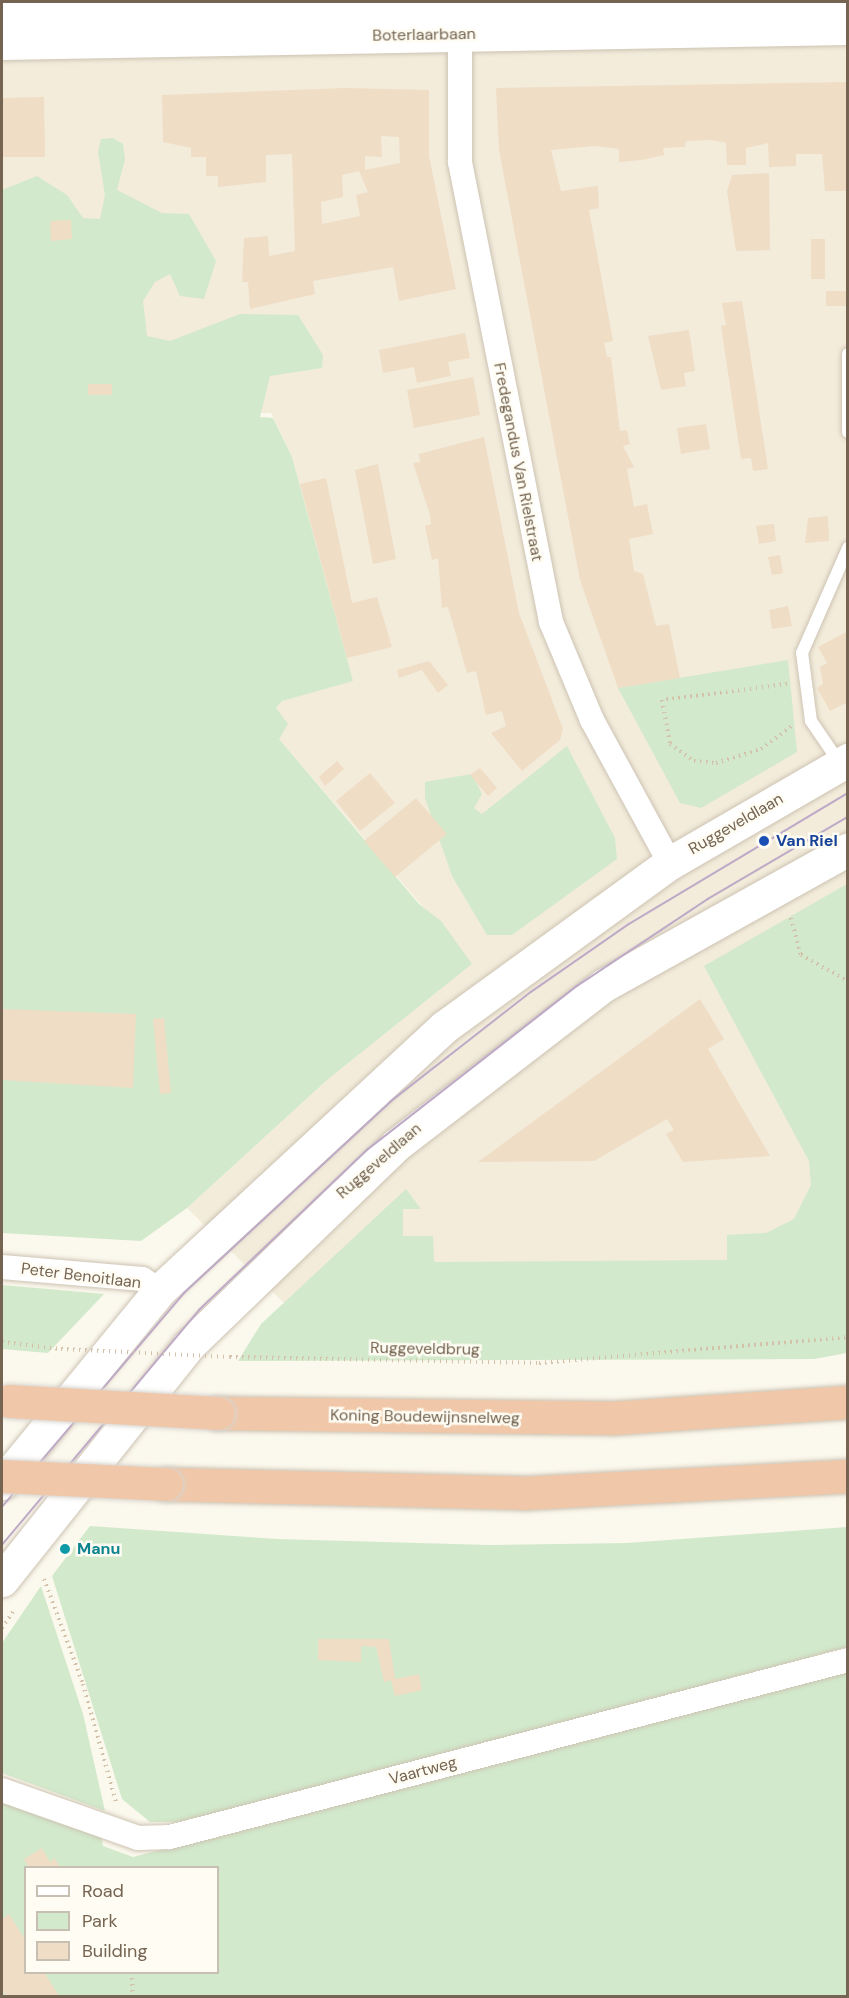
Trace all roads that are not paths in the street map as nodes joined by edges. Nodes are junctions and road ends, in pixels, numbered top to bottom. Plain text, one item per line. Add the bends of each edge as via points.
1 (848, 2) edge
2 (2, 9) edge
3 (638, 13) edge
4 (168, 19) edge
5 (460, 22) junction
6 (848, 28) edge
7 (2, 43) edge
8 (848, 354) edge
9 (848, 432) edge
10 (848, 548) edge
11 (844, 762) edge
12 (848, 849) edge
13 (670, 863) junction
14 (2, 1267) edge
15 (159, 1290) junction
16 (5, 1401) edge
17 (848, 1402) edge
18 (2, 1476) edge
19 (848, 1476) edge
20 (2, 1484) edge
21 (2, 1580) edge
22 (848, 1660) edge
23 (2, 1790) edge

1 - 3 street, Boterlaarbaan
2 - 4 street, Boterlaarbaan
3 - 5 street, Boterlaarbaan
3 - 6 street, Boterlaarbaan
4 - 5 street, Boterlaarbaan
4 - 7 street, Boterlaarbaan
5 - 13 street, Fredegandus Van Rielstraat via 460,162 550,622 592,720
8 - 9 lane
10 - 11 lane via 802,653 811,721
11 - 13 street, Ruggeveldlaan
12 - 21 street, Ruggeveldlaan via 604,985 396,1145 237,1292 188,1346
13 - 15 street, Ruggeveldlaan via 444,1027
14 - 15 street, Peter Benoitlaan via 142,1280
15 - 20 street, Ruggeveldlaan
16 - 17 highway, Koning Boudewijnsnelweg, bridge via 218,1413 612,1418
18 - 19 highway, bridge via 524,1493
22 - 23 street, Vaartweg via 170,1838 124,1833

